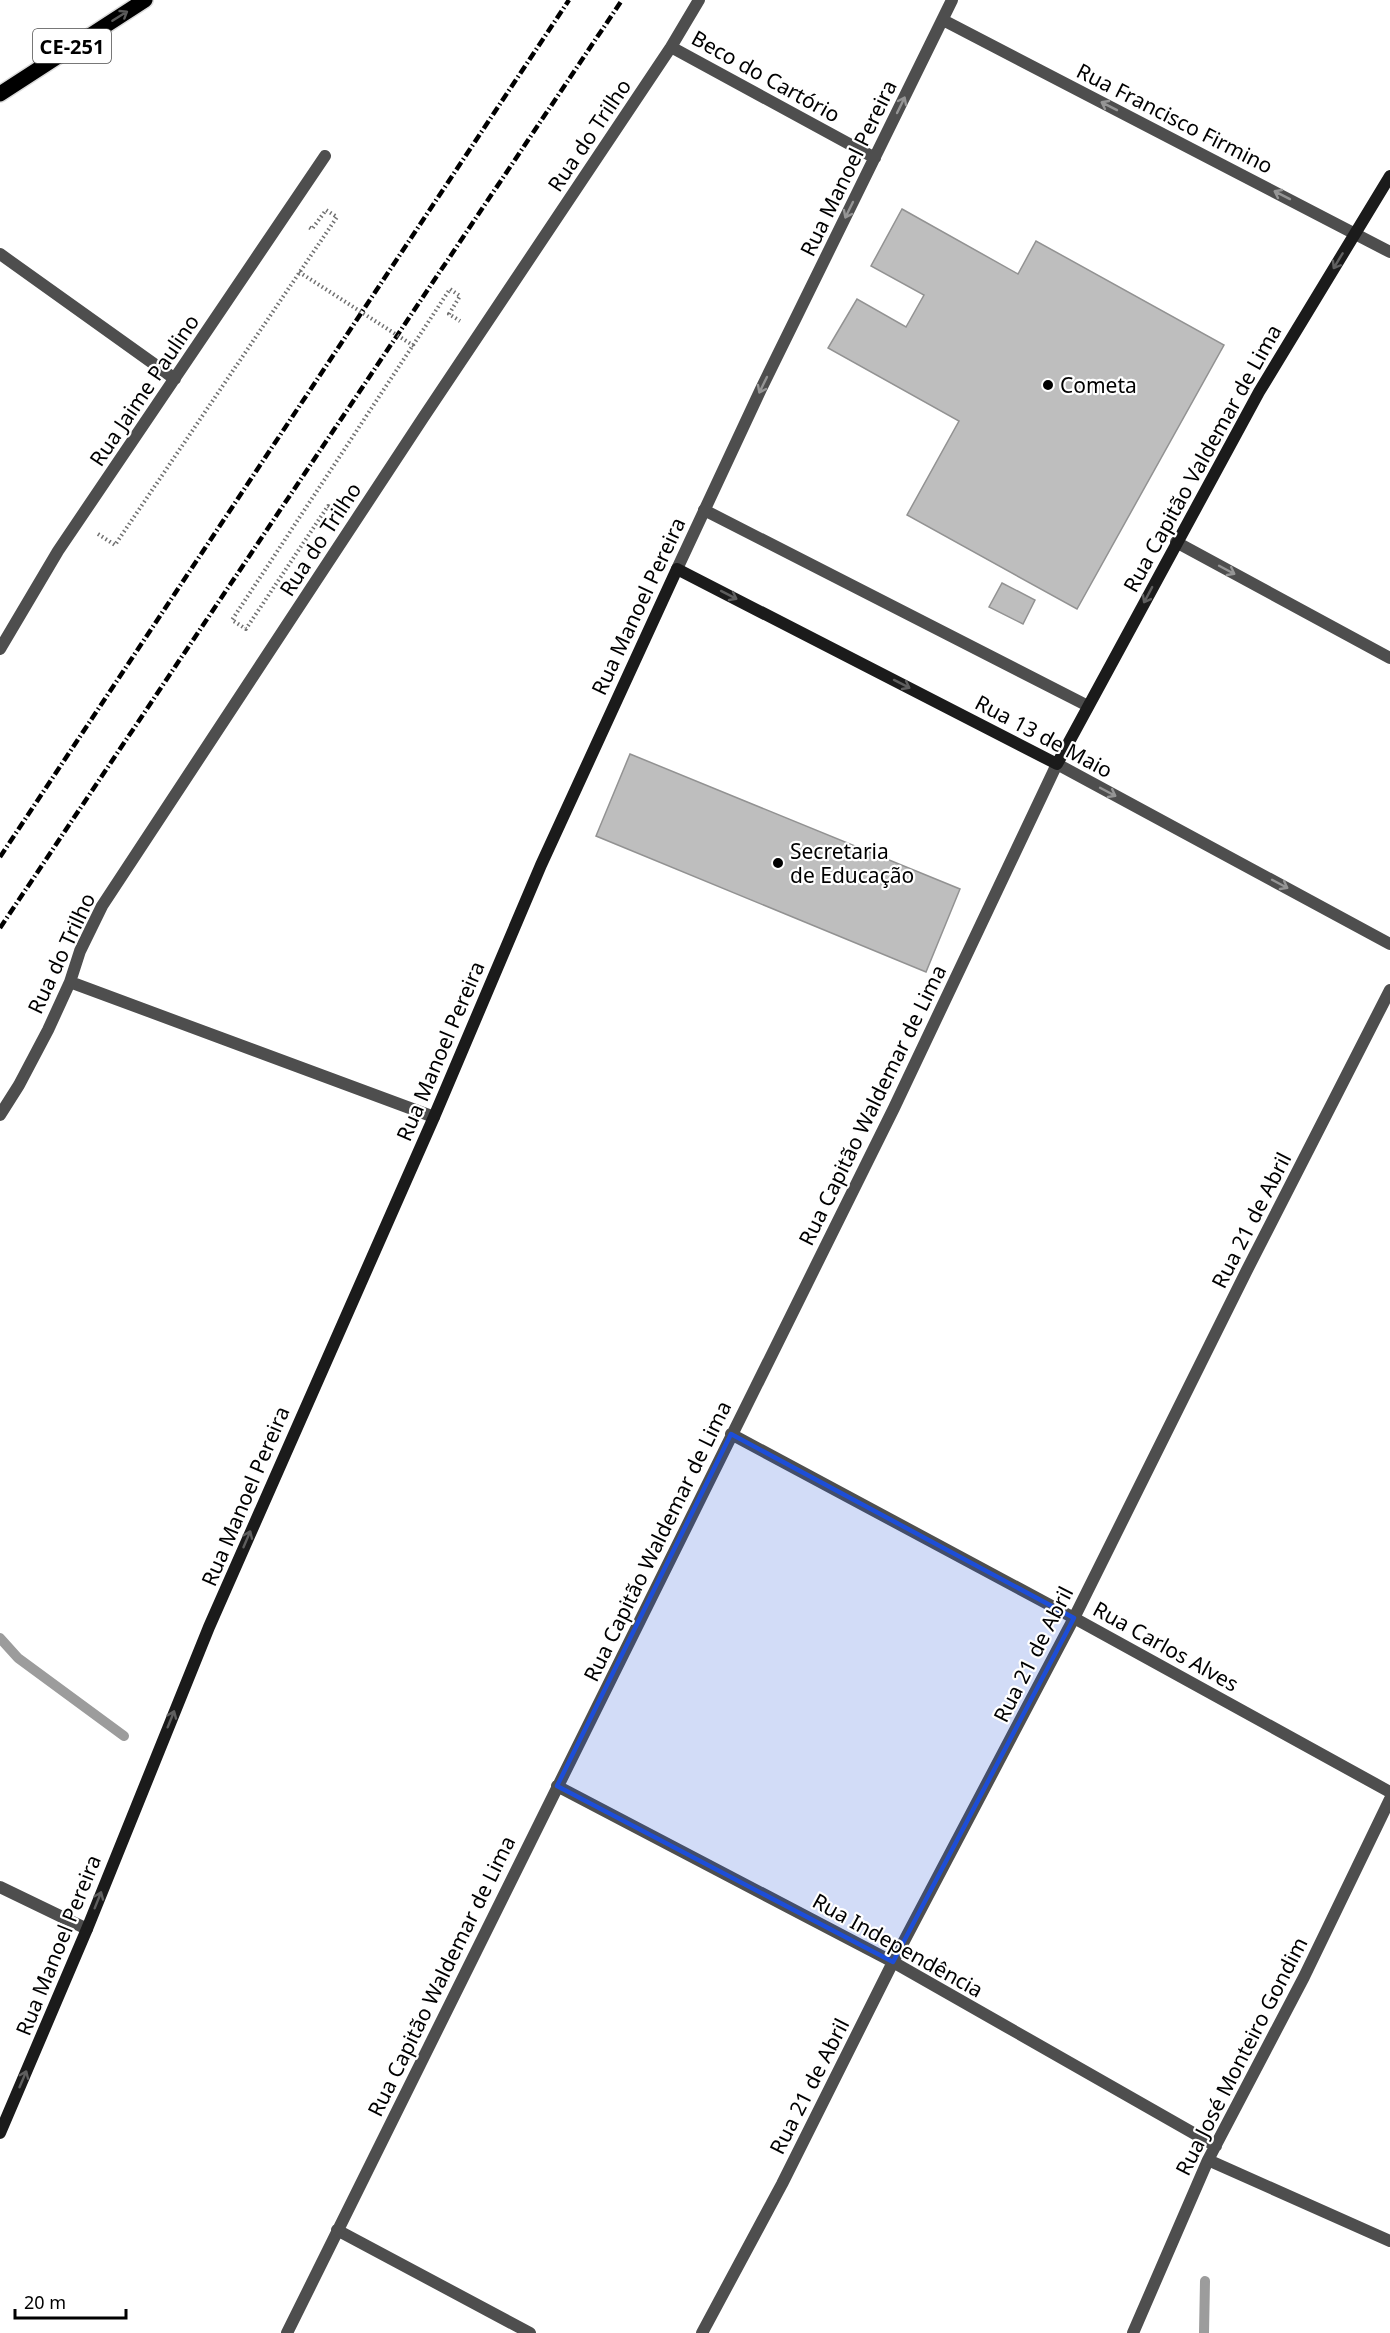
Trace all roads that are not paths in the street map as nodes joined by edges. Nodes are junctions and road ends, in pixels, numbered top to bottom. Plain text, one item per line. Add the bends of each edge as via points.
1 (145, 0) edge
2 (699, 0) edge
3 (952, 0) edge
4 (943, 20) junction
5 (671, 47) junction
6 (0, 94) edge
7 (325, 156) dead end
8 (875, 158) junction
9 (1390, 176) edge
10 (1355, 233) junction
11 (1390, 252) edge
12 (0, 254) edge
13 (175, 379) junction
14 (704, 510) junction
15 (1176, 542) junction
16 (677, 569) junction
17 (0, 649) edge
18 (1390, 658) edge
19 (1088, 706) junction
20 (1057, 764) junction
21 (1390, 944) edge
22 (70, 982) junction
23 (1390, 990) edge
24 (0, 1115) edge
25 (434, 1117) junction
26 (731, 1434) junction
27 (1074, 1618) junction
28 (557, 1786) junction
29 (1390, 1792) edge
30 (1390, 1799) edge
31 (0, 1887) edge
32 (87, 1929) junction
33 (893, 1962) junction
34 (0, 2133) edge
35 (1216, 2146) junction
36 (1208, 2160) junction
37 (337, 2230) junction
38 (1390, 2241) edge
39 (287, 2333) edge
40 (530, 2333) edge
41 (702, 2333) edge
42 (1133, 2333) edge

6 -> 1 main road, CE-251
2 - 5 street, Rua do Trilho
3 - 4 street, Rua Manoel Pereira
8 -> 4 street, Rua Manoel Pereira
10 -> 4 street, Rua Francisco Firmino
5 - 8 street, Beco do Cartório
5 - 22 street, Rua do Trilho via 102,906
7 - 13 street, Rua Jaime Paulino
8 -> 14 street, Rua Manoel Pereira
9 - 10 street, Rua Capitão Valdemar de Lima
10 - 11 street, Rua Francisco Firmino
10 -> 15 street, Rua Capitão Valdemar de Lima via 1259,392
12 - 13 street
13 - 17 street, Rua Jaime Paulino via 58,550
14 - 16 street, Rua Manoel Pereira
14 - 19 street
15 -> 18 street
15 -> 19 street, Rua Capitão Valdemar de Lima
16 -> 20 street, Rua 13 de Maio
16 - 25 street, Rua Manoel Pereira via 541,865
19 - 20 street, Rua Capitão Valdemar de Lima
20 -> 21 street, Rua 13 de Maio
20 - 26 street, Rua Capitão Waldemar de Lima via 894,1108
22 - 24 street, Rua do Trilho via 20,1085
22 - 25 street
23 - 27 street, Rua 21 de Abril
32 -> 25 street, Rua Manoel Pereira via 209,1627
26 - 27 street, Rua Carlos Alves
26 - 28 street, Rua Capitão Waldemar de Lima via 672,1561
27 - 29 street, Rua Carlos Alves
27 - 33 street, Rua 21 de Abril
28 - 33 street, Rua Independência
28 - 37 street, Rua Capitão Waldemar de Lima
30 - 35 street, Rua José Monteiro Gondim
31 - 32 street
34 -> 32 street, Rua Manoel Pereira
33 - 35 street, Rua Independência
33 - 41 street, Rua 21 de Abril
35 - 36 street, Rua José Monteiro Gondim
36 - 38 street
36 - 42 street, Rua José Monteiro Gondim
37 - 39 street, Rua Capitão Waldemar de Lima
37 - 40 street

